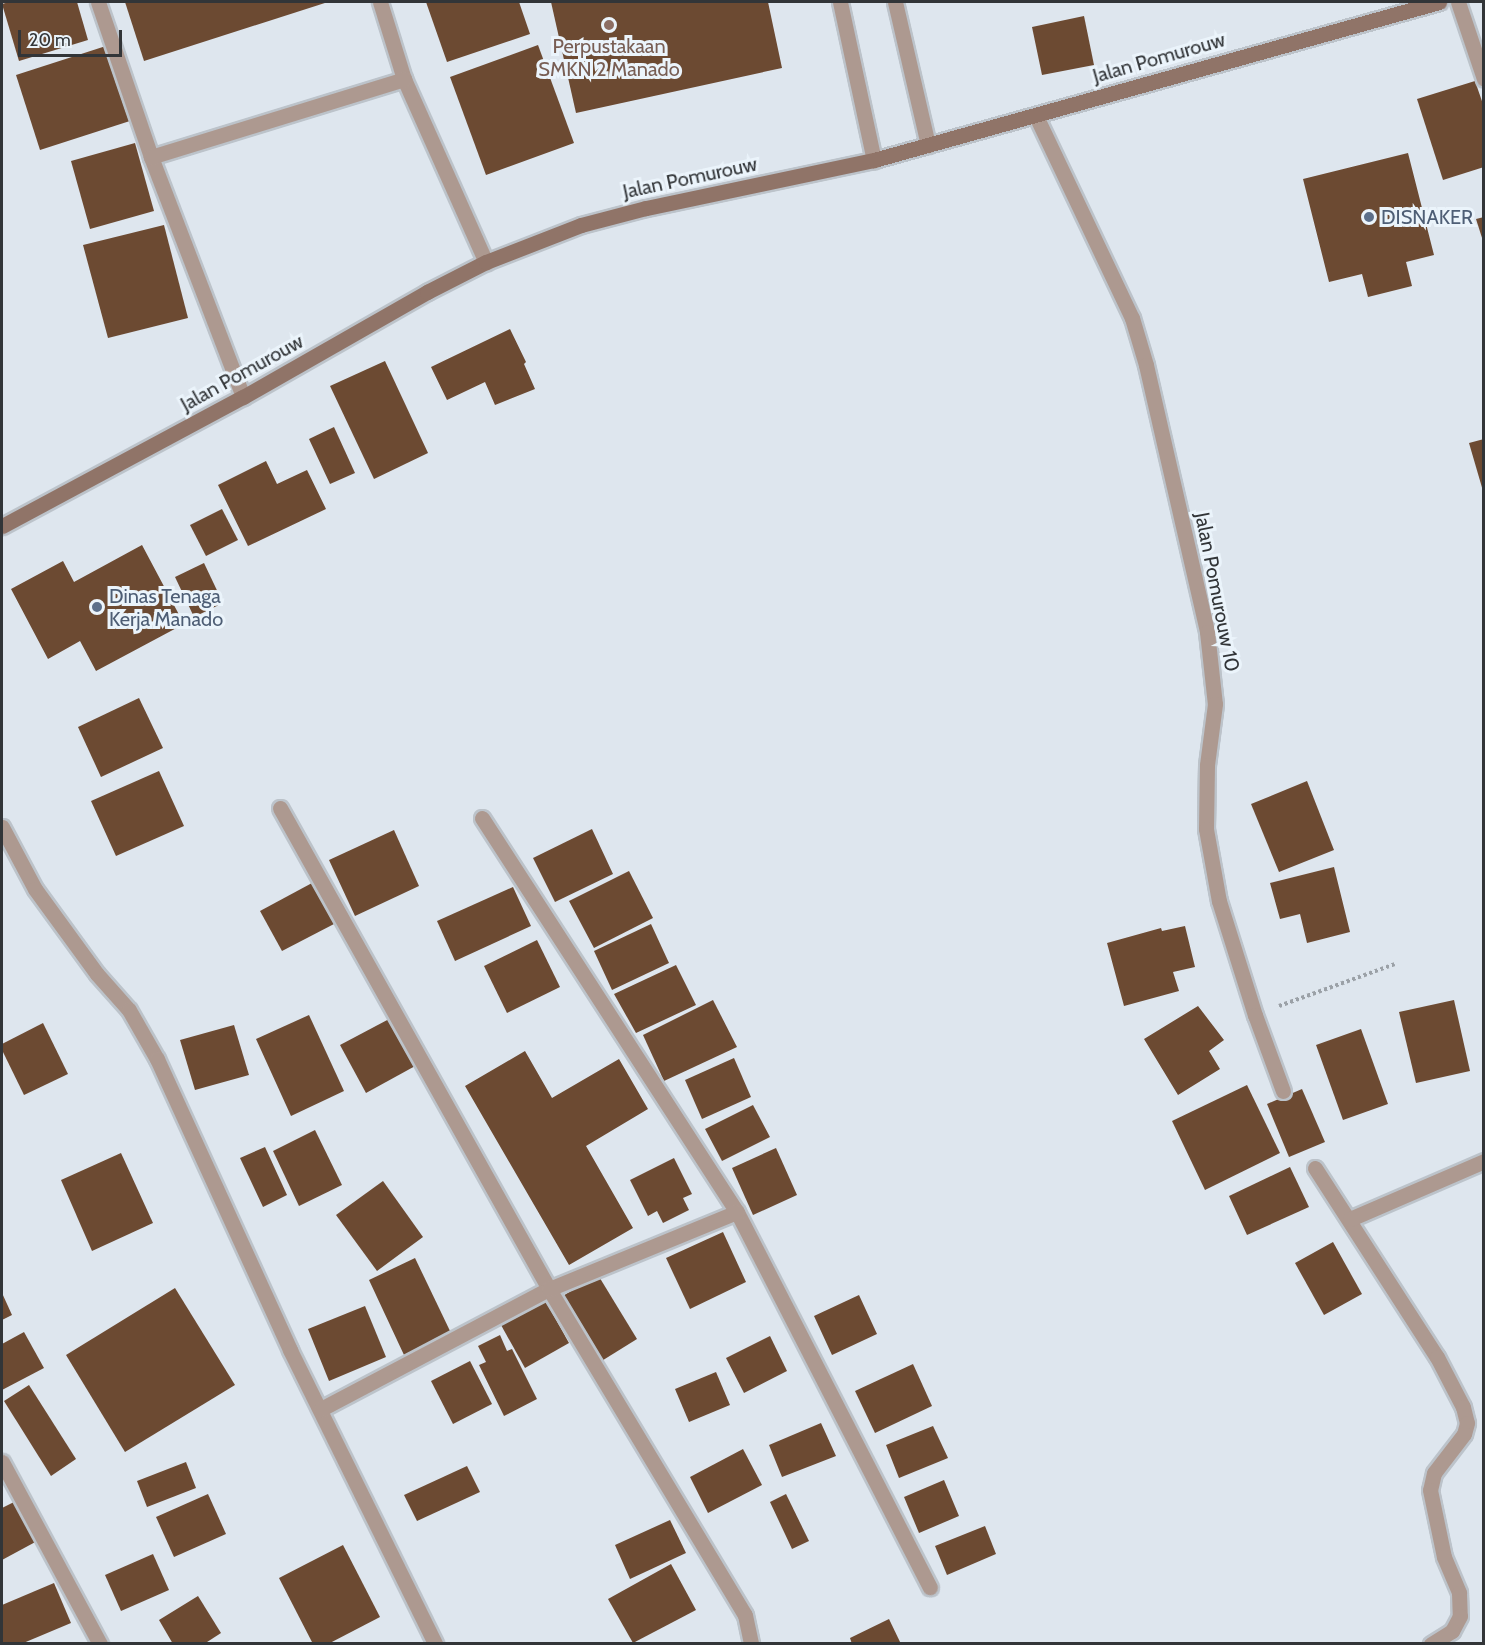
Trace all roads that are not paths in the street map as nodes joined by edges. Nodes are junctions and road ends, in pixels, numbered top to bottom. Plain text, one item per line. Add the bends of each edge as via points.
1 (98, 2) edge
2 (380, 2) edge
3 (840, 2) edge
4 (895, 2) edge
5 (1439, 2) edge
6 (1458, 2) edge
7 (404, 79) junction
8 (1484, 79) edge
9 (1036, 116) junction
10 (928, 145) junction
11 (151, 157) junction
12 (874, 160) junction
13 (486, 262) junction
14 (243, 397) junction
15 (2, 526) edge
16 (280, 808) dead end
17 (482, 818) dead end
18 (2, 827) edge
19 (1283, 1090) dead end
20 (1484, 1161) edge
21 (1316, 1168) dead end
22 (737, 1212) junction
23 (1350, 1219) junction
24 (549, 1289) junction
25 (321, 1409) junction
26 (2, 1462) edge
27 (930, 1587) dead end
28 (100, 1644) edge
29 (435, 1644) edge
30 (751, 1644) edge
31 (1431, 1644) edge

1 - 11 street
2 - 7 street
3 - 12 street
4 - 10 street
5 - 9 main road, Jalan Pomurouw
6 - 8 street
7 - 11 street
7 - 13 street
9 - 10 main road, Jalan Pomurouw
9 - 19 street, Jalan Pomurouw 10 via 1131,318 1146,364 1207,632 1215,704 1207,765 1206,829 1219,901
10 - 12 main road, Jalan Pomurouw
11 - 14 street
12 - 13 main road, Jalan Pomurouw via 581,225
13 - 14 main road, Jalan Pomurouw
14 - 15 main road, Jalan Pomurouw
16 - 24 street
17 - 22 street
18 - 25 street via 35,889 129,1010 157,1059 270,1308
20 - 23 street
21 - 23 street
22 - 24 street
22 - 27 street
23 - 31 street via 1437,1358 1463,1407 1467,1423 1464,1434 1434,1473 1430,1490 1444,1557 1459,1593 1460,1616 1452,1631
24 - 25 street
24 - 30 street via 744,1615
25 - 29 street
26 - 28 street

